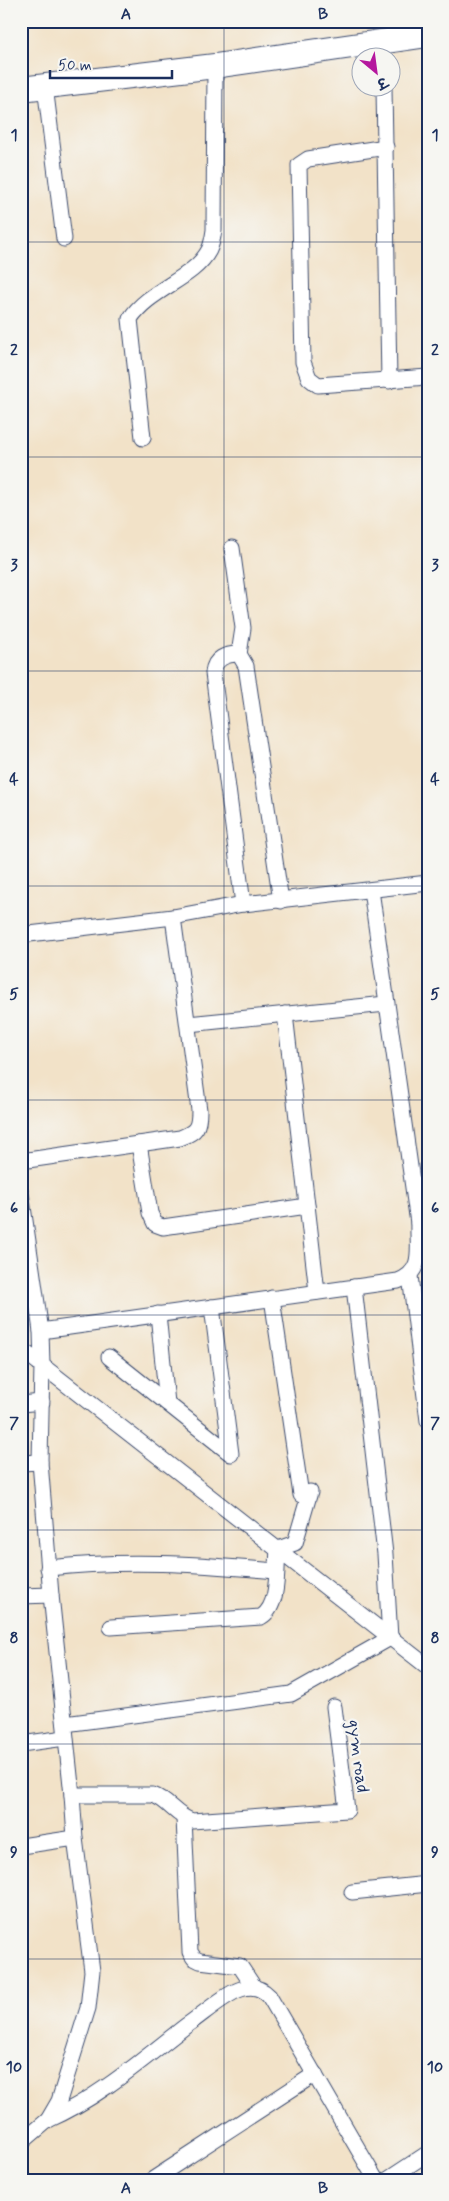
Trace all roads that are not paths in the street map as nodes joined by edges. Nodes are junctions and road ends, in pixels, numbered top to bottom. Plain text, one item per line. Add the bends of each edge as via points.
1 (428, 35) edge
2 (389, 48) edge
3 (352, 53) edge
4 (215, 66) junction
5 (44, 86) junction
6 (21, 89) edge
7 (384, 98) edge
8 (386, 148) junction
9 (64, 239) dead end
10 (428, 377) edge
11 (389, 381) junction
12 (143, 438) dead end
13 (232, 548) dead end
14 (239, 654) junction
15 (428, 882) edge
16 (371, 890) junction
17 (281, 901) junction
18 (243, 904) junction
19 (173, 917) junction
20 (21, 935) edge
21 (386, 1004) junction
22 (285, 1014) junction
23 (188, 1024) junction
24 (139, 1144) junction
25 (21, 1161) edge
26 (21, 1193) edge
27 (307, 1206) junction
28 (423, 1219) edge
29 (410, 1276) junction
30 (354, 1287) junction
31 (317, 1292) junction
32 (272, 1298) junction
33 (212, 1307) junction
34 (158, 1314) junction
35 (41, 1330) junction
36 (21, 1349) edge
37 (109, 1357) dead end
38 (42, 1365) junction
39 (42, 1402) junction
40 (168, 1403) junction
41 (21, 1404) edge
42 (428, 1421) edge
43 (40, 1462) junction
44 (21, 1463) edge
45 (278, 1549) junction
46 (48, 1568) junction
47 (276, 1571) junction
48 (51, 1595) junction
49 (21, 1596) edge
50 (111, 1627) dead end
51 (390, 1638) junction
52 (428, 1667) edge
53 (334, 1707) dead end
54 (65, 1731) junction
55 (21, 1744) edge
56 (72, 1795) junction
57 (184, 1818) junction
58 (75, 1838) junction
59 (21, 1846) edge
60 (428, 1884) edge
61 (352, 1892) dead end
62 (254, 1987) junction
63 (314, 2074) junction
64 (48, 2120) junction
65 (21, 2143) edge
66 (428, 2153) edge
67 (21, 2173) edge
68 (24, 2180) edge
69 (152, 2180) edge
70 (376, 2180) edge
71 (387, 2180) edge

1 - 2 main road
3 - 4 main road
4 - 5 main road
4 - 12 street via 214,230 210,248 202,261 139,306 130,318
5 - 6 main road
5 - 9 street
7 - 8 street
8 - 11 street
8 - 11 street via 308,159 299,165 298,174 305,370 318,385
10 - 11 street
13 - 14 street via 243,628
14 - 17 street via 246,666
14 - 18 street via 220,659 214,664 213,673
15 - 16 street
16 - 17 street
16 - 21 street
17 - 18 street
18 - 19 street
19 - 20 street
19 - 23 street
21 - 22 street
21 - 28 street
22 - 23 street
22 - 27 street
23 - 24 street via 199,1125 194,1133 180,1138
24 - 25 street
24 - 27 street via 150,1213 155,1224 163,1227
26 - 35 street
27 - 31 street
28 - 29 street via 416,1267
29 - 30 street via 398,1281
29 - 42 street
30 - 31 street
30 - 51 street via 385,1554
31 - 32 street
32 - 33 street
32 - 45 street via 306,1494 295,1543
33 - 34 street
33 - 40 street via 232,1453 228,1454
34 - 35 street
34 - 40 street
35 - 38 street
36 - 38 street
37 - 40 street
38 - 39 street
38 - 45 street
39 - 41 street
39 - 43 street
43 - 44 street
43 - 46 street
45 - 47 street
45 - 51 street
46 - 47 street via 184,1562
46 - 48 street
47 - 50 street via 273,1604 268,1613 261,1616
48 - 49 street
48 - 54 street
51 - 52 street
51 - 54 street via 291,1694
53 - 57 street, gym road via 346,1810 192,1821
54 - 55 street
54 - 56 street
56 - 57 street via 153,1795
56 - 58 street
57 - 62 street via 190,1952 200,1961 240,1966
58 - 59 street
58 - 64 street via 92,1971 91,1988 88,2008 59,2101
60 - 61 street
62 - 63 street via 269,1996
62 - 64 street via 240,1989 84,2103
63 - 69 street
63 - 70 street
64 - 65 street
66 - 71 street
67 - 68 street

